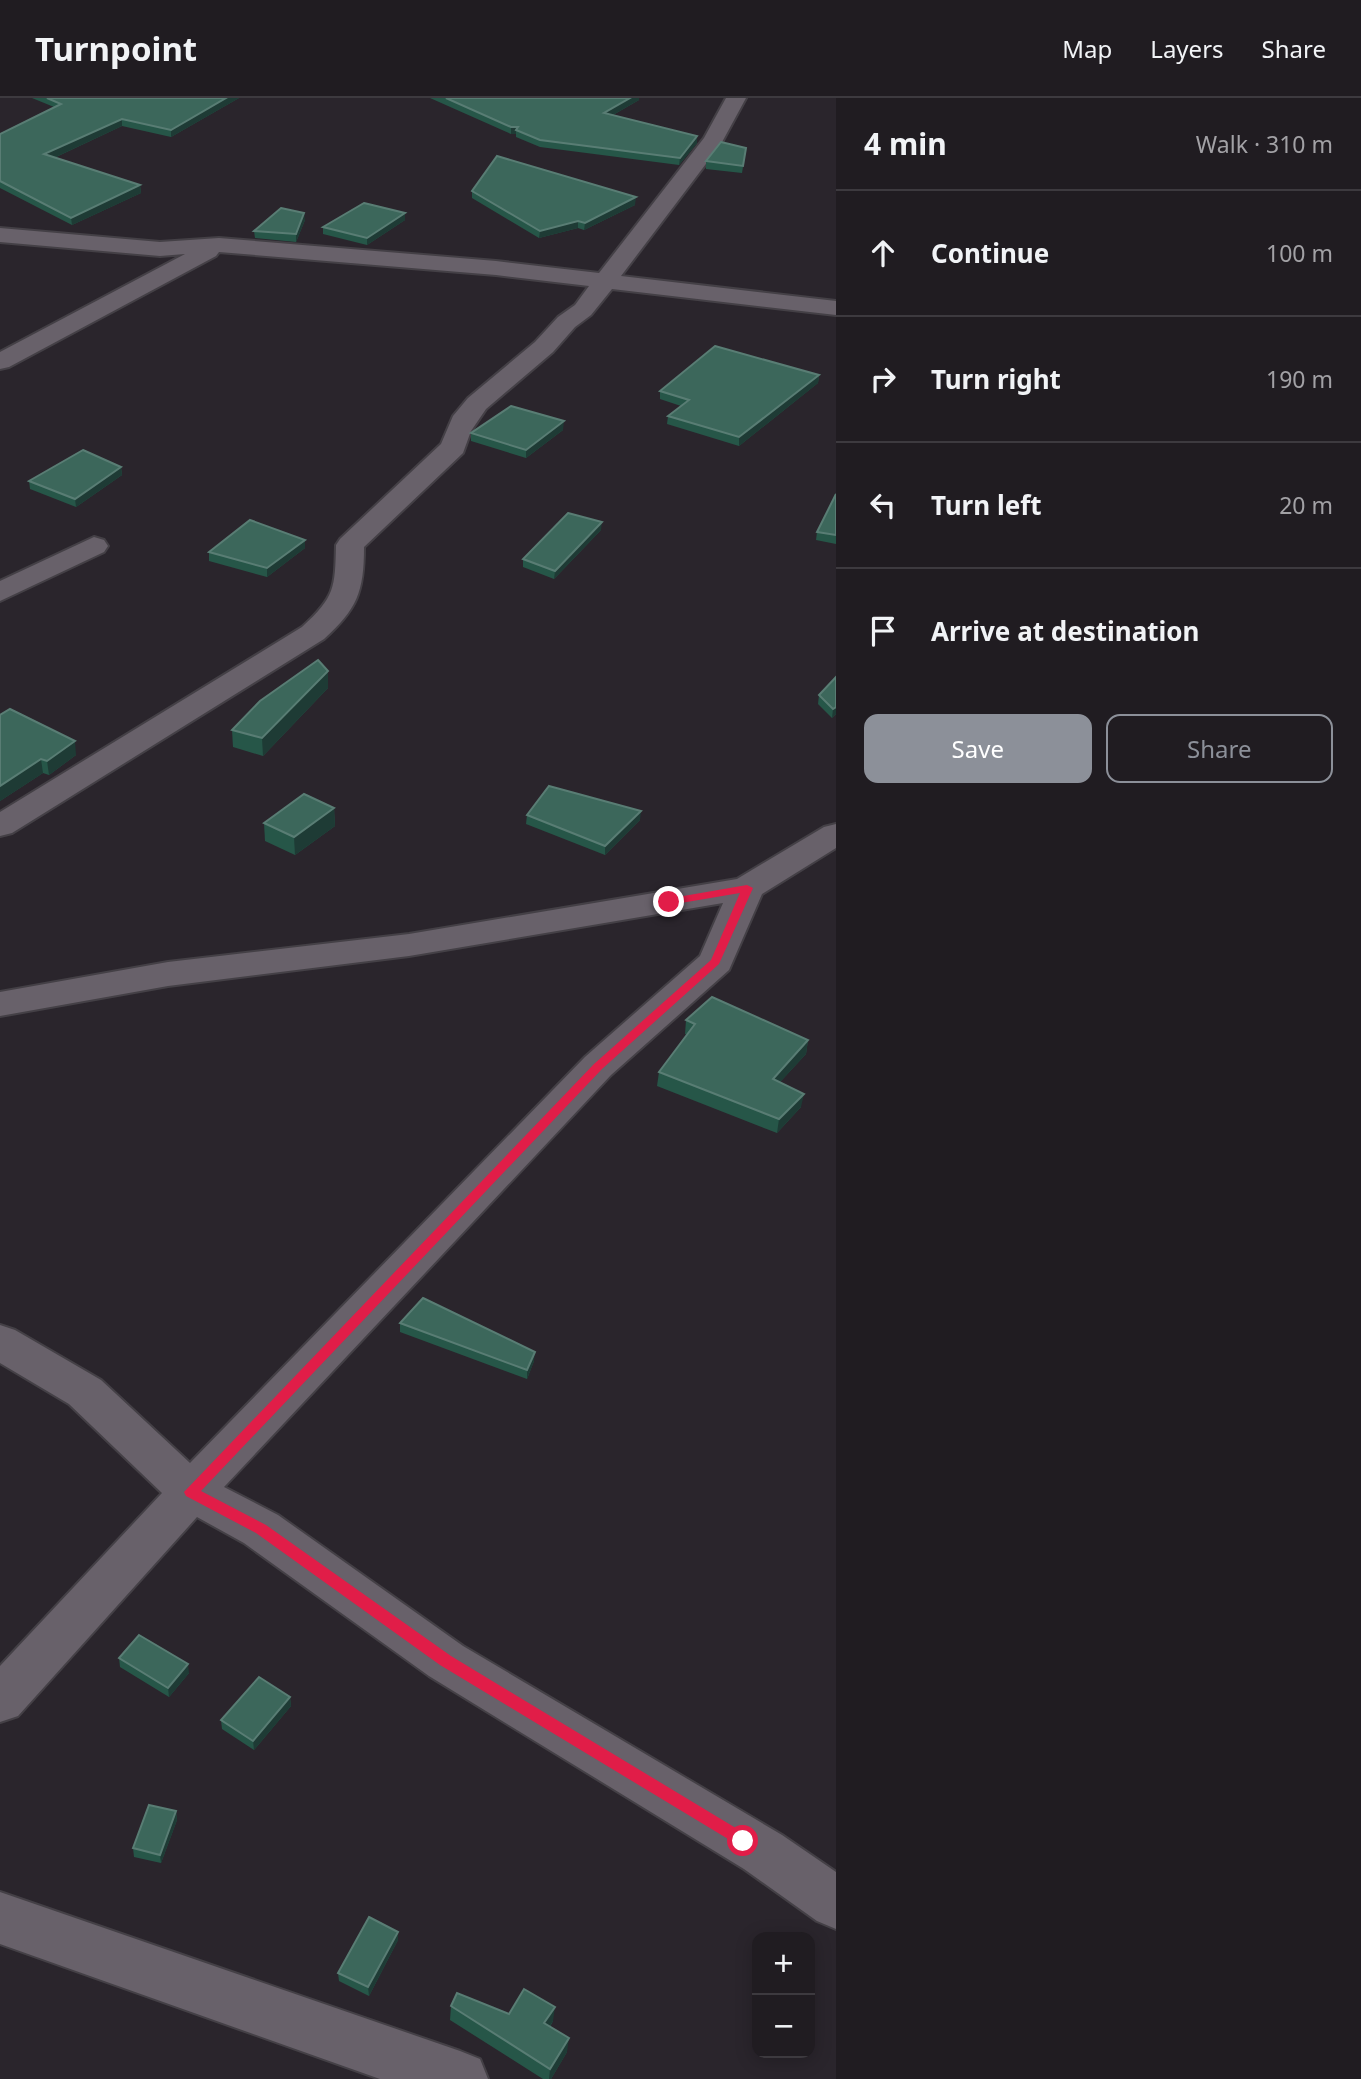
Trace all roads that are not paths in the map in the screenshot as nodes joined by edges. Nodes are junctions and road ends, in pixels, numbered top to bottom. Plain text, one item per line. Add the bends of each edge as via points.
1 (736, 98) edge
2 (0, 234) edge
3 (219, 244) junction
4 (607, 280) junction
5 (836, 308) edge
6 (0, 362) edge
7 (94, 546) dead end
8 (0, 592) edge
9 (0, 826) edge
10 (836, 834) edge
11 (747, 888) junction
12 (0, 1004) edge
13 (0, 1342) edge
14 (191, 1492) junction
15 (0, 1700) edge
16 (836, 1903) edge
17 (0, 1918) edge
18 (460, 2079) edge

1 - 4 street via 714,140
2 - 3 street via 160,249
3 - 4 street
3 - 6 street
4 - 5 street
4 - 9 street via 544,347 478,402 455,435 454,447 349,545 349,582 341,609 313,633
7 - 8 street
10 - 11 street
11 - 12 street via 409,946 168,974
11 - 14 street via 716,962 598,1066
13 - 14 street via 85,1392
14 - 15 street
14 - 16 street via 261,1529 446,1661 763,1853
17 - 18 street

